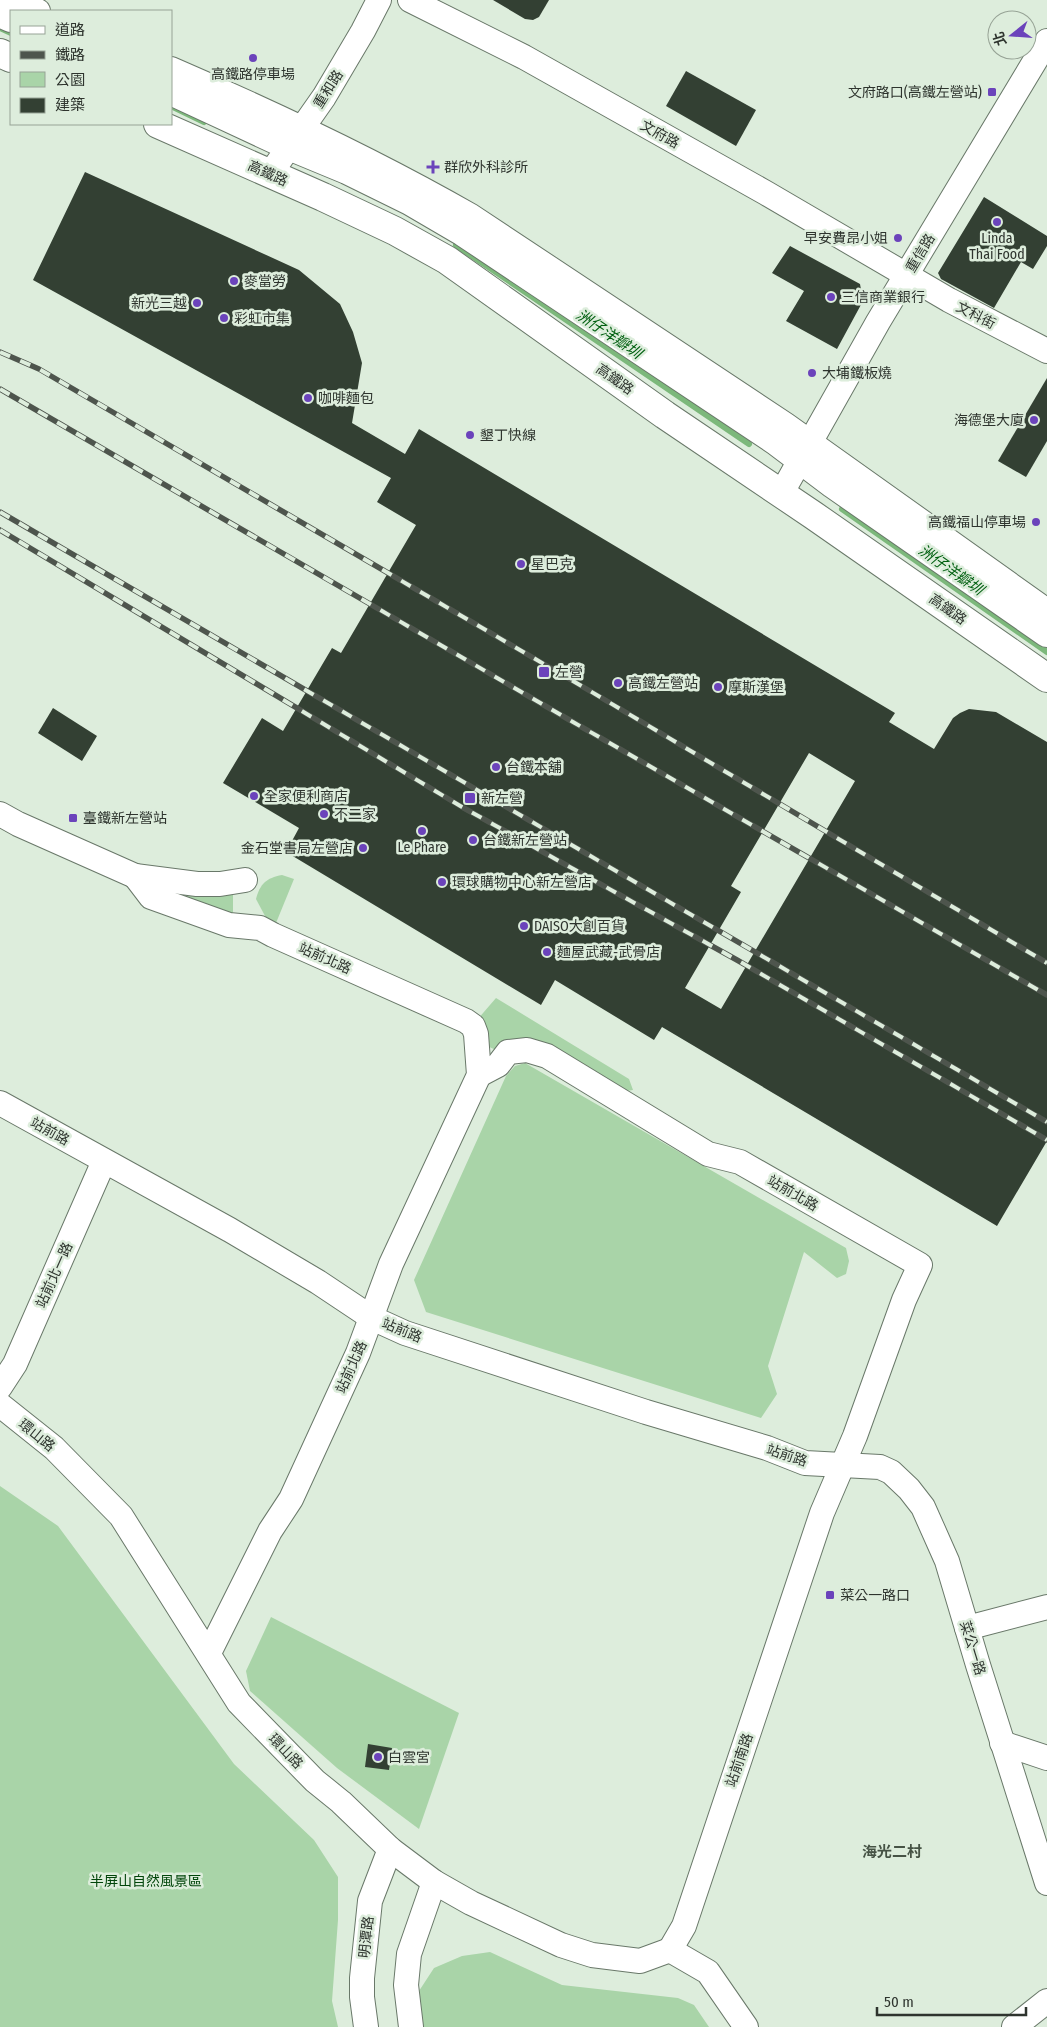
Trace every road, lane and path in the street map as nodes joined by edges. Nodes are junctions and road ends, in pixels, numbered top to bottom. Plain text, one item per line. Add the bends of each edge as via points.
1 (12, 0) edge
2 (379, 0) edge
3 (410, 0) edge
4 (36, 10) edge
5 (1047, 41) edge
6 (172, 69) edge
7 (172, 91) edge
8 (160, 125) edge
9 (295, 137) junction
10 (270, 174) junction
11 (907, 275) junction
12 (1047, 351) edge
13 (806, 451) junction
14 (782, 494) junction
15 (1047, 611) edge
16 (1047, 633) edge
17 (1047, 678) edge
18 (0, 814) edge
19 (135, 876) junction
20 (245, 880) dead end
21 (479, 1075) junction
22 (0, 1103) edge
23 (104, 1161) junction
24 (372, 1318) junction
25 (0, 1386) edge
26 (0, 1405) edge
27 (843, 1465) junction
28 (1047, 1607) edge
29 (967, 1628) junction
30 (209, 1653) junction
31 (1002, 1743) junction
32 (1047, 1758) edge
33 (390, 1850) junction
34 (434, 1882) junction
35 (1047, 1883) edge
36 (670, 1950) junction
37 (1047, 2001) edge
38 (366, 2027) edge
39 (411, 2027) edge
40 (746, 2027) edge
41 (1014, 2027) edge

1 - 4 street
2 - 9 street, 重和路 via 329,89
3 - 11 street, 文府路 via 524,57
5 - 11 street, 重信路
6 - 9 street via 258,107
7 - 9 street
8 - 10 street, 高鐵路
9 - 10 street, 重和路
9 - 13 street via 347,170 463,232 776,441
10 - 14 street, 高鐵路 via 395,231 447,260
11 - 12 street, 文科街
11 - 13 street, 重信路
13 - 14 street, 重信路
13 - 15 street
13 - 16 street via 833,484
14 - 17 street, 高鐵路
18 - 19 street, 站前北路
19 - 20 street, 站前北路 via 197,884
19 - 21 street, 站前北路 via 151,897 229,925 260,928 466,1021 476,1034
21 - 24 street, 站前北路 via 391,1264
21 - 27 street, 站前北路 via 498,1065 508,1052 527,1050 547,1056 708,1154 740,1162 920,1266 904,1300
22 - 23 street, 站前路
23 - 24 street, 站前路 via 230,1230
23 - 25 street, 站前北一路 via 15,1364
24 - 27 street, 站前路 via 413,1335 805,1463
24 - 30 street, 站前北路 via 291,1499 270,1531
26 - 30 street, 環山路 via 54,1448 121,1516
27 - 29 street, 菜公一路 via 880,1467 892,1472 923,1507 947,1561
27 - 36 street, 站前南路 via 816,1531 684,1926
28 - 29 street
29 - 31 street, 菜公一路
30 - 33 street, 環山路 via 239,1703 315,1781
31 - 32 street
31 - 35 street, 菜公一路
33 - 34 street, 環山路
33 - 38 street, 明潭路 via 370,1901 362,1978
34 - 36 street, 環山路 via 552,1941 592,1955 640,1961
34 - 39 street via 409,1954 406,1985
36 - 40 street via 708,1972
37 - 41 street

